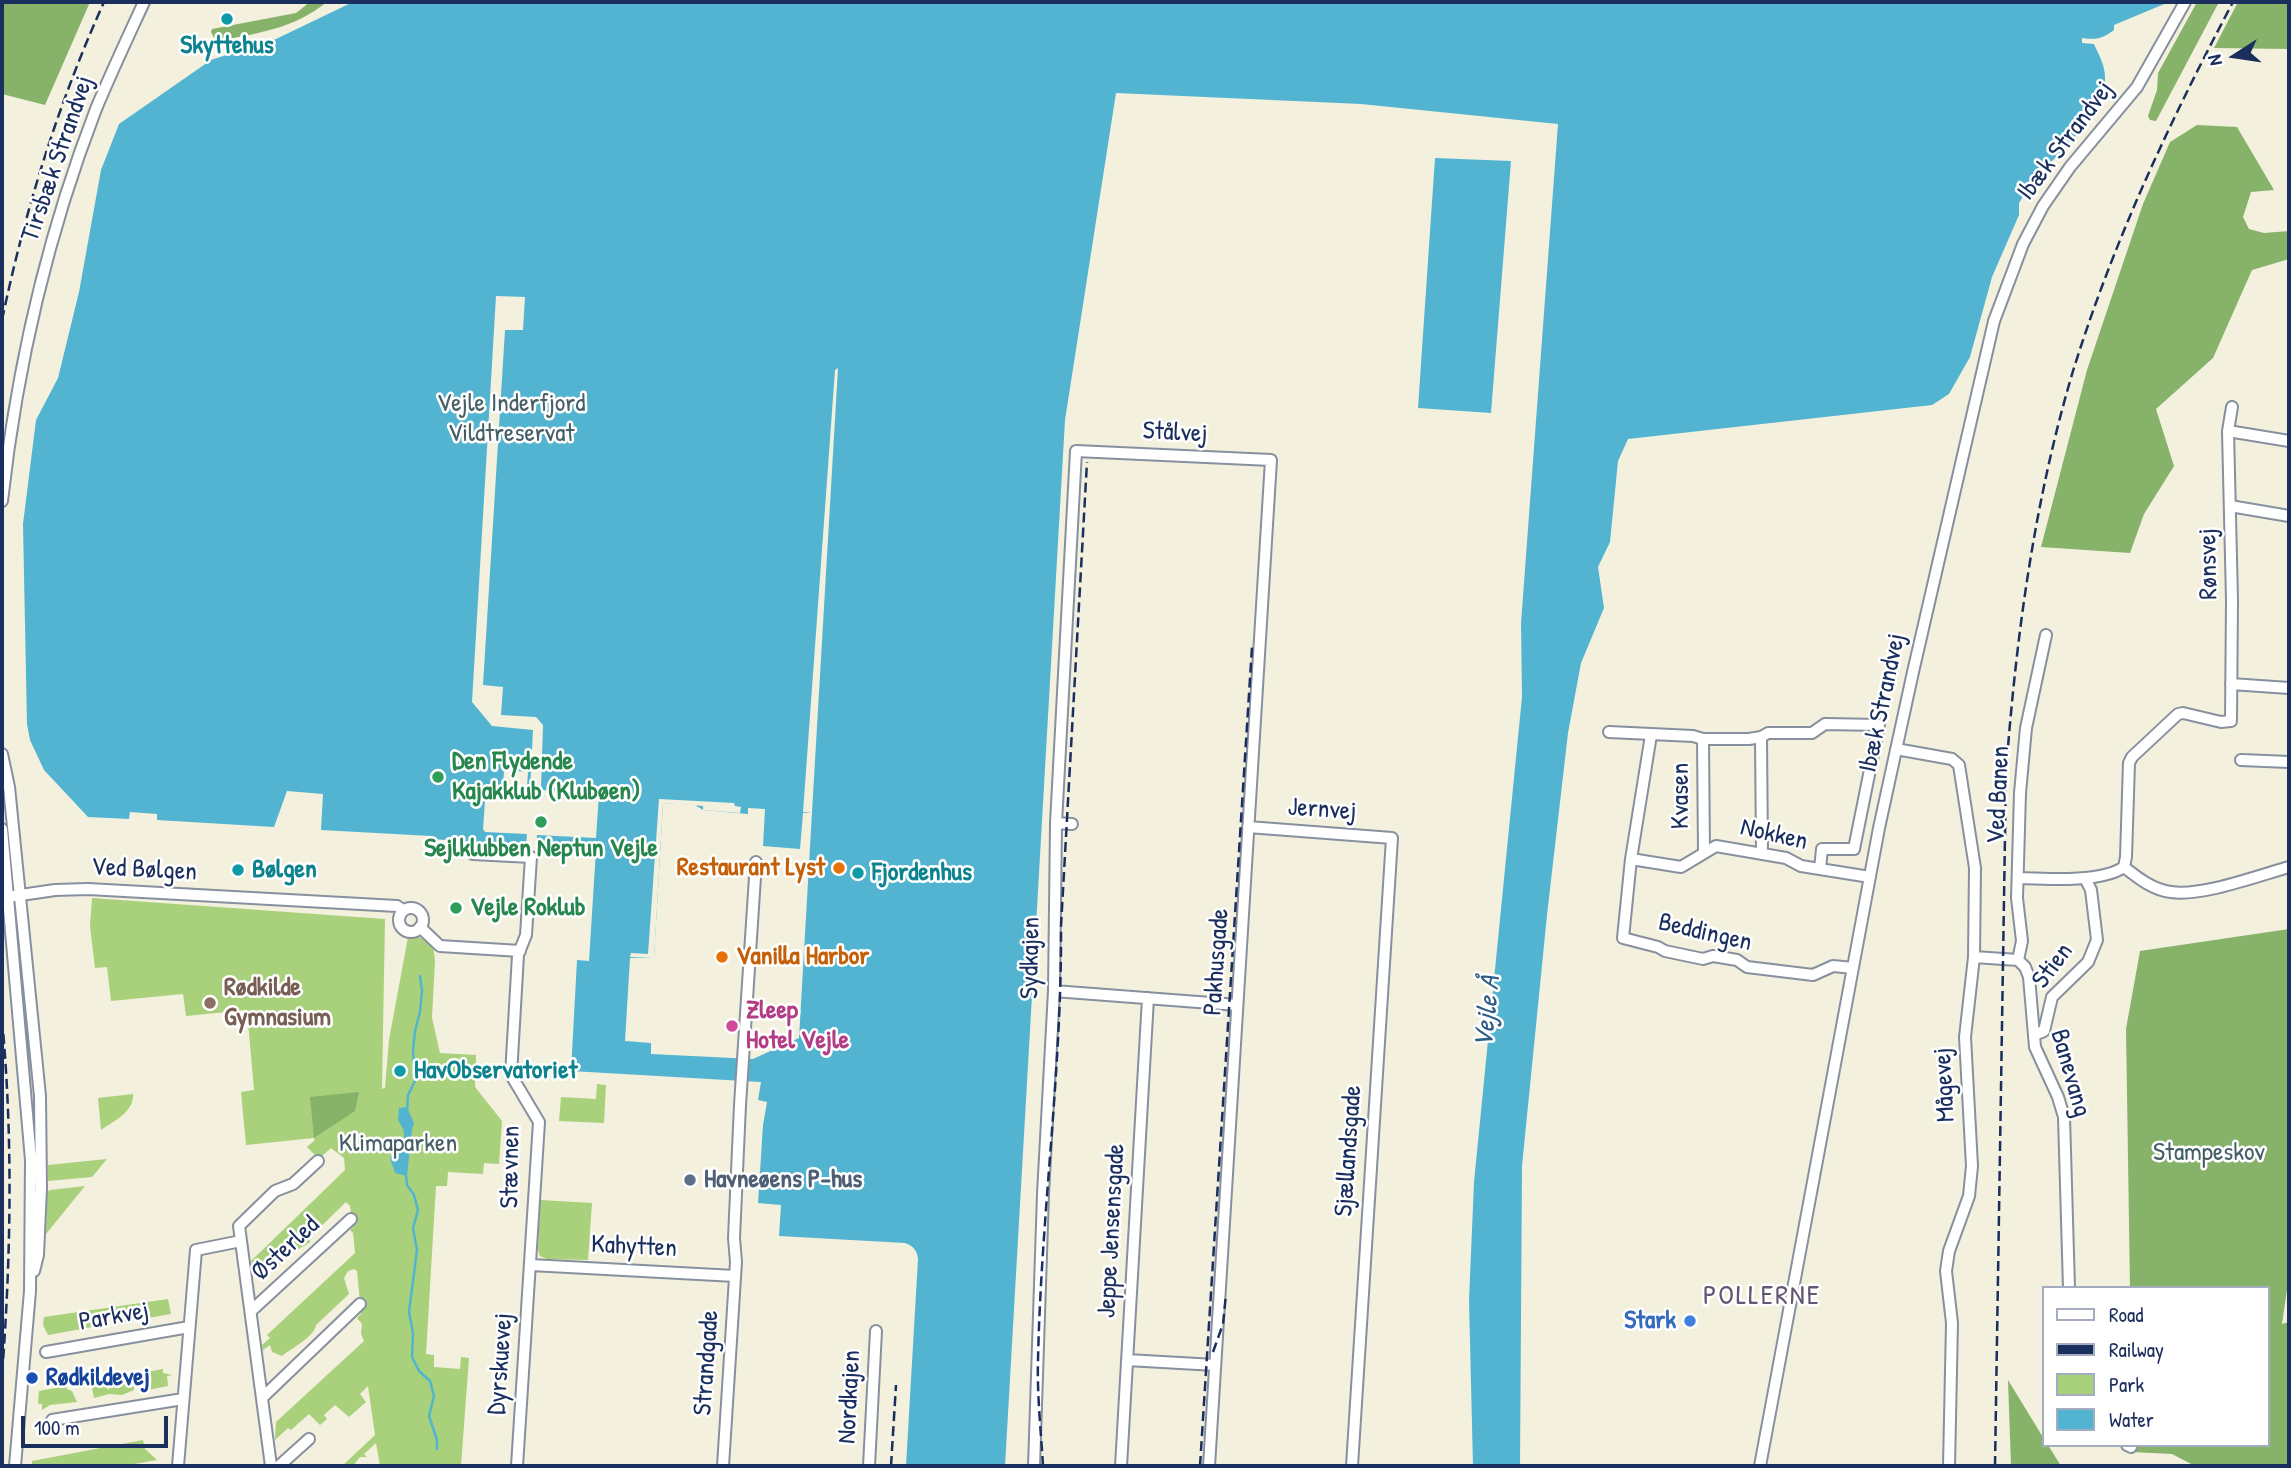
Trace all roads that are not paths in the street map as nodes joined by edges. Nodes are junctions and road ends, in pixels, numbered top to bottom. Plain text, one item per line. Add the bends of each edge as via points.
1 (144, 2) edge
2 (2185, 2) edge
3 (2232, 407) dead end
4 (2228, 431) junction
5 (2289, 441) edge
6 (1076, 451) joint
7 (1271, 460) joint
8 (2, 501) edge
9 (2230, 506) junction
10 (2289, 516) edge
11 (2046, 635) dead end
12 (2231, 684) junction
13 (2289, 688) edge
14 (1609, 732) dead end
15 (1651, 735) junction
16 (1761, 737) junction
17 (1703, 739) junction
18 (1896, 748) junction
19 (2, 754) edge
20 (2241, 760) dead end
21 (2289, 762) edge
22 (1056, 823) junction
23 (1072, 824) dead end
24 (1248, 827) junction
25 (2, 829) edge
26 (1392, 838) joint
27 (1704, 853) junction
28 (473, 854) dead end
29 (1762, 855) junction
30 (1631, 859) junction
31 (756, 862) dead end
32 (2123, 867) junction
33 (2289, 867) edge
34 (1820, 869) junction
35 (1870, 877) junction
36 (2018, 878) junction
37 (2085, 878) junction
38 (14, 896) junction
39 (403, 910) junction
40 (420, 928) junction
41 (520, 951) junction
42 (1974, 957) junction
43 (2018, 960) junction
44 (1853, 968) junction
45 (1054, 991) junction
46 (1148, 998) junction
47 (1237, 1005) junction
48 (2034, 1035) junction
49 (318, 1161) dead end
50 (351, 1219) dead end
51 (241, 1241) junction
52 (531, 1265) junction
53 (735, 1276) junction
54 (2069, 1286) edge
55 (360, 1304) dead end
56 (251, 1311) junction
57 (189, 1327) junction
58 (876, 1331) dead end
59 (46, 1352) dead end
60 (1128, 1360) junction
61 (1215, 1365) junction
62 (263, 1397) junction
63 (183, 1399) junction
64 (52, 1420) dead end
65 (309, 1439) dead end
66 (15, 1466) edge
67 (178, 1466) edge
68 (271, 1466) edge
69 (279, 1466) edge
70 (517, 1466) edge
71 (723, 1466) edge
72 (869, 1466) edge
73 (1034, 1466) edge
74 (1121, 1466) edge
75 (1209, 1466) edge
76 (1352, 1466) edge
77 (1760, 1466) edge
78 (1949, 1466) edge

1 - 8 street, Tirsbæk Strandvej via 97,106 53,235 23,358
2 - 18 street, Ibæk Strandvej via 2137,87 2043,206 2006,286 1983,365
3 - 4 street, Rønsvej
4 - 5 street
4 - 9 street, Rønsvej
6 - 7 street, Stålvej
6 - 22 street, Sydkajen
7 - 24 street, Pakhusgade
9 - 10 street
9 - 12 street, Rønsvej
11 - 36 street, Ved Banen via 2026,728
12 - 13 street
12 - 32 street, Rønsvej via 2231,721 2178,714 2132,757
14 - 15 street, Kvasen
15 - 17 street, Kvasen
15 - 30 street, Beddingen
16 - 17 street, Kvasen
16 - 29 street
16 - 34 street, Kvasen via 1812,733 1825,724 1879,725 1854,849 1822,849
17 - 27 street, Kvasen
18 - 35 street, Ibæk Strandvej
18 - 42 street, Mågevej via 1952,759 1959,765 1975,868
19 - 38 street via 9,787
20 - 21 street
22 - 23 street
22 - 45 street, Sydkajen
24 - 26 street, Jernvej
24 - 47 street, Pakhusgade
25 - 38 street
26 - 76 street, Sjællandsgade
27 - 29 street, Nokken via 1716,846
27 - 30 street, Nokken via 1681,867
28 - 41 street, Stævnen via 531,857 526,935
29 - 34 street, Nokken
30 - 44 street, Beddingen via 1623,937 1677,954 1737,960 1747,967 1813,975 1833,966
31 - 53 street, Strandgade via 741,1083
32 - 33 street via 2143,882 2172,893 2239,882
32 - 37 street
34 - 35 street, Nokken
35 - 44 street, Ibæk Strandvej
36 - 37 street
36 - 43 street, Ved Banen via 2022,940
37 - 48 street, Stien via 2091,890 2097,940 2088,962 2052,997 2044,1031
38 - 39 street, Ved Bølgen via 88,889 397,906
38 - 66 street via 30,1147 30,1291
39 - 40 street via 421,911
39 - 40 street via 398,919 401,928 410,932
40 - 41 street via 440,946
41 - 52 street, Stævnen via 511,1075 540,1122
42 - 43 street
42 - 78 street, Mågevej via 1965,1037 1972,1166 1969,1196 1946,1271 1952,1322
43 - 48 street, Banevang via 2029,977
44 - 77 street, Ibæk Strandvej
45 - 46 street
45 - 73 street, Sydkajen
46 - 47 street
46 - 60 street, Jeppe Jensensgade
47 - 61 street, Pakhusgade
48 - 54 street, Banevang via 2064,1117
49 - 51 street, Østerled via 293,1184 275,1191 239,1226
50 - 56 street, Østerled
51 - 56 street, Østerled
51 - 57 street, Parkvej via 196,1250
52 - 53 street, Kahytten
52 - 70 street, Dyrskuevej
53 - 71 street, Strandgade
55 - 62 street
56 - 62 street, Østerled
57 - 59 street, Parkvej
57 - 63 street, Parkvej
58 - 72 street, Nordkajen
60 - 61 street
60 - 74 street, Jeppe Jensensgade
61 - 75 street, Pakhusgade
62 - 68 street, Østerled
63 - 64 street
63 - 67 street, Parkvej
65 - 69 street

